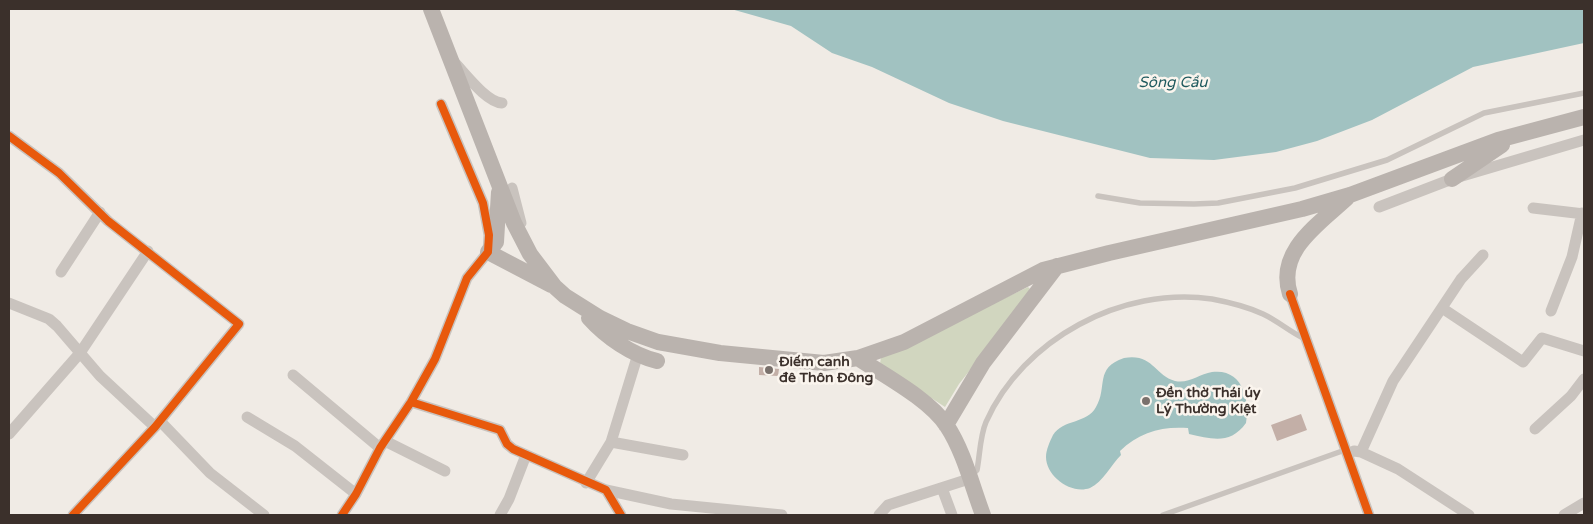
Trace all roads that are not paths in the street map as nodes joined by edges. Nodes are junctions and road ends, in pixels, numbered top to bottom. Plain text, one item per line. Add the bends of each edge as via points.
1 (431, 9) edge
2 (452, 60) junction
3 (1584, 93) edge
4 (502, 103) dead end
5 (441, 104) dead end
6 (1582, 117) edge
7 (1517, 134) junction
8 (9, 136) edge
9 (1584, 140) edge
10 (1452, 179) junction
11 (506, 187) junction
12 (1350, 194) junction
13 (1098, 196) dead end
14 (1379, 207) dead end
15 (1533, 208) dead end
16 (100, 212) junction
17 (1583, 214) edge
18 (148, 251) junction
19 (488, 252) junction
20 (1483, 255) dead end
21 (1057, 266) junction
22 (61, 272) dead end
23 (555, 287) junction
24 (1290, 294) joint
25 (574, 302) junction
26 (9, 303) edge
27 (1442, 308) junction
28 (1552, 311) dead end
29 (1307, 340) junction
30 (1584, 351) edge
31 (80, 353) junction
32 (638, 354) junction
33 (858, 358) junction
34 (657, 361) dead end
35 (293, 375) dead end
36 (1584, 379) edge
37 (411, 402) junction
38 (247, 417) dead end
39 (157, 424) junction
40 (946, 425) junction
41 (1535, 429) dead end
42 (9, 434) edge
43 (611, 442) junction
44 (382, 444) junction
45 (1344, 450) junction
46 (1361, 452) junction
47 (526, 455) junction
48 (684, 455) dead end
49 (445, 471) dead end
50 (969, 478) junction
51 (586, 483) junction
52 (942, 488) junction
53 (606, 490) junction
54 (356, 494) junction
55 (1584, 503) edge
56 (615, 512) edge
57 (73, 515) edge
58 (264, 515) edge
59 (342, 515) edge
60 (500, 515) edge
61 (782, 515) edge
62 (879, 515) edge
63 (952, 515) edge
64 (983, 515) edge
65 (1163, 515) edge
66 (1369, 515) edge
67 (1469, 515) edge
68 (1564, 515) edge

1 - 2 main road
2 - 4 street via 487,97
2 - 11 main road
3 - 13 lane via 1484,113 1388,160 1327,180 1272,193 1194,204
5 - 19 street via 483,203 489,235
6 - 7 main road
7 - 10 main road
7 - 12 main road
8 - 16 street via 59,173
9 - 10 street
10 - 14 street
11 - 19 main road via 496,242
11 - 23 main road via 514,223 530,254
12 - 21 main road via 1268,218
12 - 24 main road via 1292,253 1286,270
15 - 17 street
16 - 18 street
16 - 22 street
17 - 28 street via 1572,257
18 - 31 street
18 - 39 street via 239,324
19 - 23 main road
19 - 37 street via 467,278 435,359
20 - 27 street via 1461,279
21 - 33 main road via 1025,278 904,342
21 - 40 main road via 983,363
23 - 25 main road
24 - 29 street
25 - 32 main road via 606,334
25 - 33 main road via 600,318 658,342 799,362 824,363
26 - 31 street via 49,319
27 - 30 street via 1523,362 1542,338
27 - 46 street via 1393,381
29 - 45 street
29 - 50 lane via 1261,313 1211,299 1173,298 1114,310 1052,341 1024,365 1000,395 986,423 978,470
31 - 39 street via 100,376
31 - 42 street
32 - 34 main road
32 - 43 street
33 - 40 main road via 924,403
35 - 44 street
36 - 41 street via 1571,396
37 - 44 street
37 - 47 street via 500,430 507,444
38 - 54 street via 295,446
39 - 57 street
39 - 58 street via 210,473
40 - 50 main road
43 - 48 street
43 - 51 street
44 - 49 street
44 - 54 street
45 - 46 street
45 - 65 lane
45 - 66 street
46 - 67 street via 1398,469
47 - 51 street
47 - 60 street
50 - 52 street
50 - 64 main road
51 - 53 street
52 - 62 street via 888,505
52 - 63 street
53 - 56 street
53 - 61 street via 671,504
54 - 59 street
55 - 68 street

